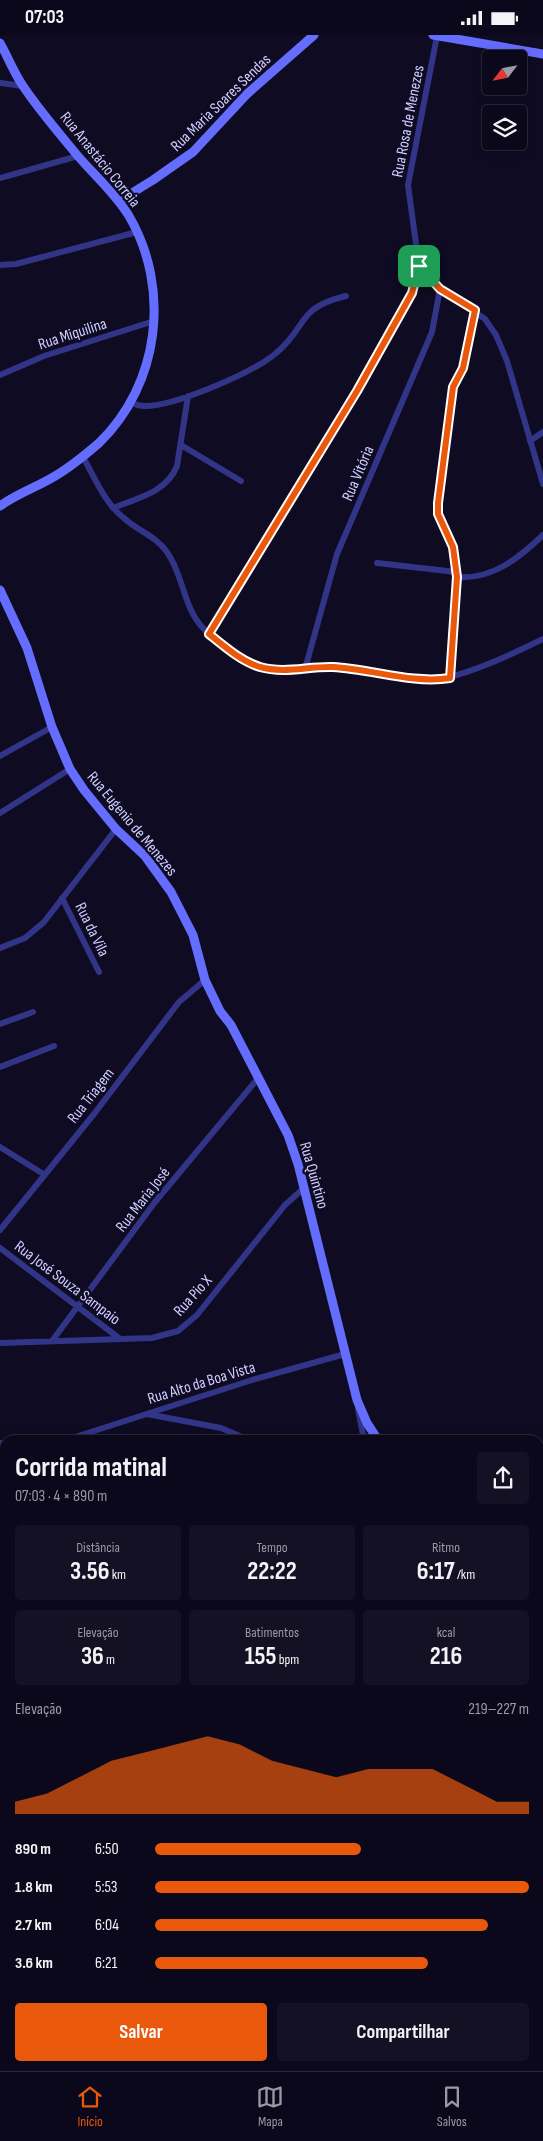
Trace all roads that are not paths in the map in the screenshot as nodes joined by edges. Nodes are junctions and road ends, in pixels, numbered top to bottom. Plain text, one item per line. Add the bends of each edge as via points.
1 (314, 35) edge
2 (435, 35) edge
3 (0, 43) edge
4 (543, 54) edge
5 (0, 83) edge
6 (23, 86) junction
7 (78, 156) junction
8 (0, 179) edge
9 (118, 201) junction
10 (138, 232) junction
11 (0, 265) edge
12 (419, 266) junction
13 (440, 289) junction
14 (346, 297) dead end
15 (475, 310) junction
16 (154, 321) junction
17 (0, 375) edge
18 (188, 396) junction
19 (129, 402) junction
20 (543, 432) edge
21 (530, 441) junction
22 (181, 445) junction
23 (83, 457) junction
24 (241, 481) dead end
25 (543, 484) edge
26 (0, 506) edge
27 (112, 508) junction
28 (543, 535) edge
29 (377, 563) dead end
30 (457, 575) junction
31 (0, 590) edge
32 (209, 634) junction
33 (543, 639) edge
34 (305, 669) junction
35 (450, 678) junction
36 (52, 727) junction
37 (0, 757) edge
38 (70, 769) junction
39 (0, 813) edge
40 (116, 829) junction
41 (62, 898) junction
42 (193, 935) joint
43 (0, 948) edge
44 (99, 972) dead end
45 (205, 980) junction
46 (33, 1012) dead end
47 (0, 1023) edge
48 (54, 1046) dead end
49 (0, 1067) edge
50 (259, 1077) junction
51 (0, 1147) edge
52 (45, 1175) junction
53 (304, 1189) junction
54 (0, 1230) edge
55 (0, 1248) edge
56 (77, 1307) junction
57 (119, 1338) junction
58 (52, 1341) junction
59 (0, 1343) edge
60 (345, 1354) junction
61 (357, 1400) junction
62 (145, 1414) junction
63 (81, 1435) edge
64 (237, 1435) edge
65 (363, 1435) edge
66 (375, 1435) edge

1 - 9 main road, Rua Maria Soares Sendas via 247,93 192,152
2 - 4 main road
2 - 12 street, Rua Rosa de Menezes via 408,185
3 - 6 main road, Rua Anastácio Correia
5 - 6 street
6 - 7 main road, Rua Anastácio Correia
7 - 8 street
7 - 9 main road, Rua Anastácio Correia
9 - 10 main road, Rua Anastácio Correia
10 - 11 street via 16,264
10 - 16 main road, Rua Anastácio Correia via 156,301
12 - 13 street
12 - 32 street, Rua Rosa de Menezes via 412,293 357,391
13 - 15 street
13 - 34 street, Rua Vitória via 432,332 337,554
14 - 18 street via 316,306 284,347 262,364
15 - 21 street via 496,335 507,361
15 - 30 street via 463,368 453,387 438,503 438,514 453,547
16 - 17 street, Rua Miquilina via 44,356
16 - 19 main road, Rua Anastácio Correia via 145,370
18 - 19 street via 144,406
18 - 22 street
19 - 23 main road, Rua Anastácio Correia via 100,441
20 - 21 street
21 - 25 street
22 - 24 street
22 - 27 street via 177,466 167,483
23 - 26 main road, Rua Anastácio Correia
23 - 27 street
27 - 32 street via 155,539 166,551 195,617
28 - 30 street via 498,570 471,578
29 - 30 street
30 - 35 street
31 - 36 main road, Rua Eugenio de Menezes via 27,648
32 - 34 street via 250,663 276,669
33 - 35 street
34 - 35 street via 332,667 435,680
36 - 37 street
36 - 38 main road, Rua Eugenio de Menezes
38 - 39 street
38 - 40 main road, Rua Eugenio de Menezes
40 - 41 street
40 - 42 main road, Rua Eugenio de Menezes via 158,873
41 - 43 street via 35,930 25,938
41 - 44 street, Rua da Vila
42 - 45 main road, Rua Quintino
45 - 50 main road, Rua Quintino
45 - 52 street, Rua Triagem via 179,1002
46 - 47 street
48 - 49 street
50 - 53 main road, Rua Quintino via 288,1135
50 - 56 street, Rua Maria José via 155,1202
51 - 52 street
52 - 54 street, Rua Triagem
53 - 57 street, Rua Pio X via 285,1205 188,1324 166,1335
53 - 60 main road, Rua Quintino
55 - 56 street, Rua José Souza Sampaio
56 - 57 street, Rua José Souza Sampaio
56 - 58 street, Rua Maria José
57 - 58 street, Rua Pio X
58 - 59 street, Rua Pio X
60 - 61 main road, Rua Quintino
60 - 62 street, Rua Alto da Boa Vista
61 - 65 street, Rua Quintino
61 - 66 main road
62 - 63 street, Rua Alto da Boa Vista
62 - 64 street via 221,1428

